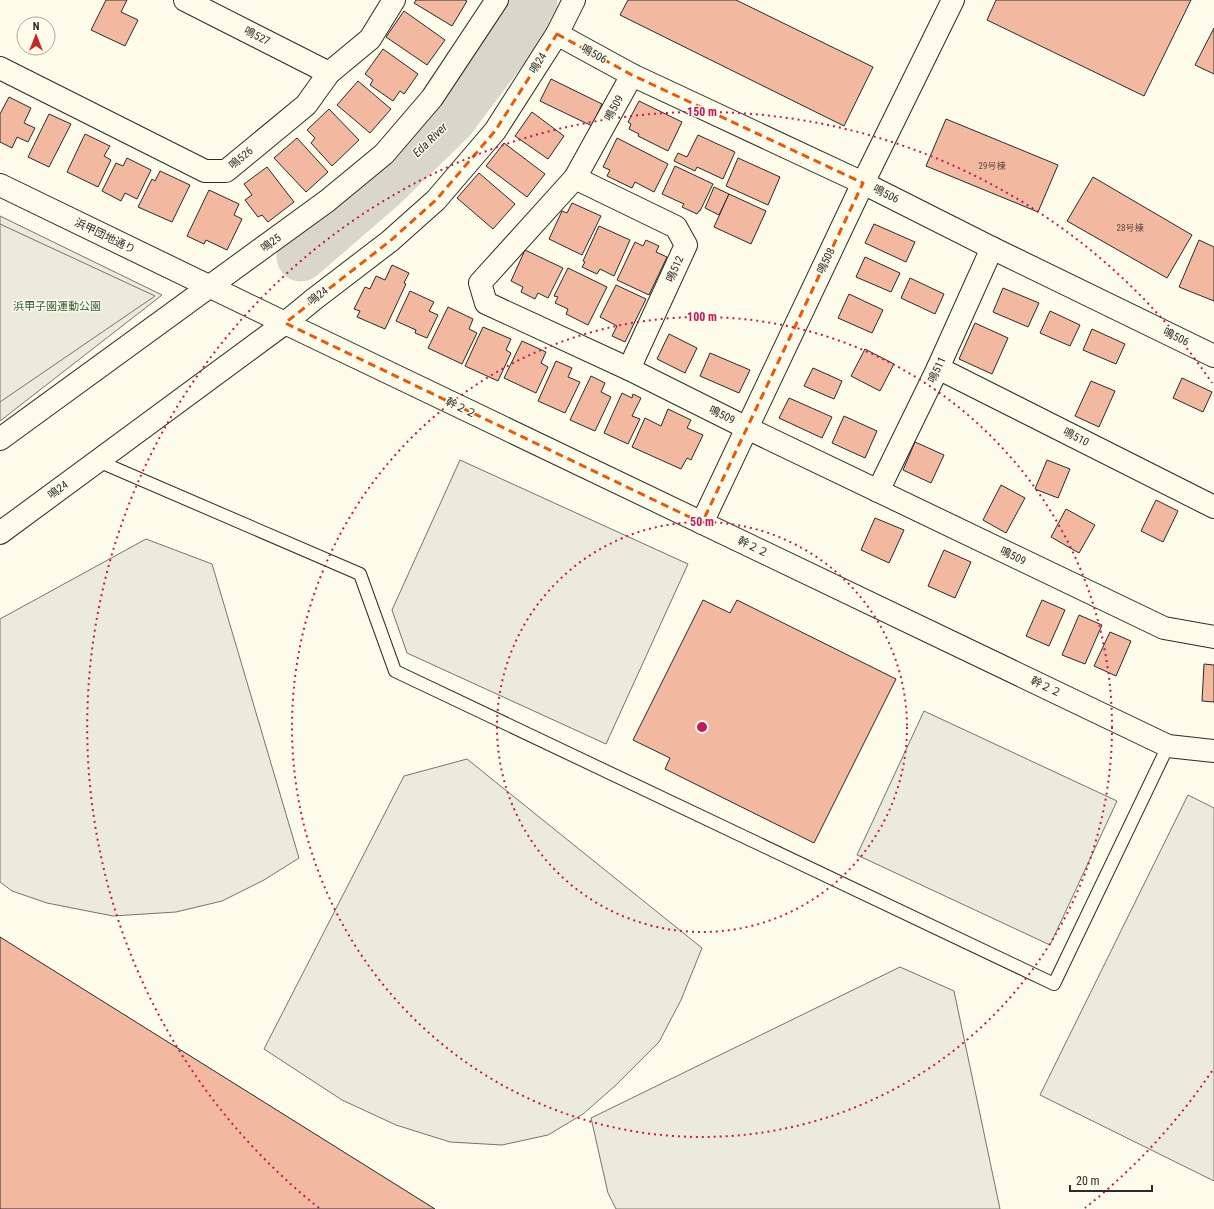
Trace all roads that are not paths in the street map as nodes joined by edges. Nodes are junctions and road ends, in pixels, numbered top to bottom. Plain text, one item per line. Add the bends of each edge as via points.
1 (185, 0) edge
2 (394, 0) edge
3 (497, 0) edge
4 (574, 0) edge
5 (953, 0) edge
6 (557, 34) junction
7 (0, 68) edge
8 (329, 73) junction
9 (632, 75) junction
10 (575, 178) junction
11 (863, 183) junction
12 (0, 185) edge
13 (992, 248) junction
14 (211, 287) junction
15 (285, 323) junction
16 (1214, 356) edge
17 (938, 368) junction
18 (630, 369) junction
19 (747, 428) junction
20 (0, 439) edge
21 (98, 461) junction
22 (878, 491) junction
23 (1214, 507) edge
24 (702, 523) junction
25 (0, 533) edge
26 (1214, 637) edge
27 (1168, 746) junction
28 (1214, 751) edge

1 - 8 street, 鳴527
2 - 8 street, 鳴526 via 370,39
3 - 14 street, 鳴25 via 432,98 384,154 327,202
4 - 6 street, 鳴24
5 - 11 street, 鳴508
6 - 9 street, 鳴506
6 - 15 street, 鳴24 via 495,131 436,200 390,241
7 - 8 street, 鳴526 via 205,171 226,172 306,105
9 - 10 street, 鳴509
9 - 11 street, 鳴506
10 - 18 street, 鳴512 via 676,227 686,245
10 - 18 street, 鳴509 via 480,283 486,303
11 - 13 street, 鳴506
11 - 19 street, 鳴508
12 - 14 street, 浜甲団地通り
13 - 16 street, 鳴506
13 - 17 street, 鳴511
14 - 15 street, 幹２２
14 - 20 street, 鳴25
15 - 21 street, 鳴24
15 - 24 street, 幹２２
17 - 22 street, 鳴511
17 - 23 street, 鳴510
18 - 19 street, 鳴509
19 - 22 street, 鳴509
19 - 24 street, 鳴508
21 - 25 street, 鳴24
21 - 27 lane via 360,574 395,671 1054,984
22 - 26 street, 鳴509 via 1164,628
24 - 27 street, 幹２２
27 - 28 street, 幹２２

